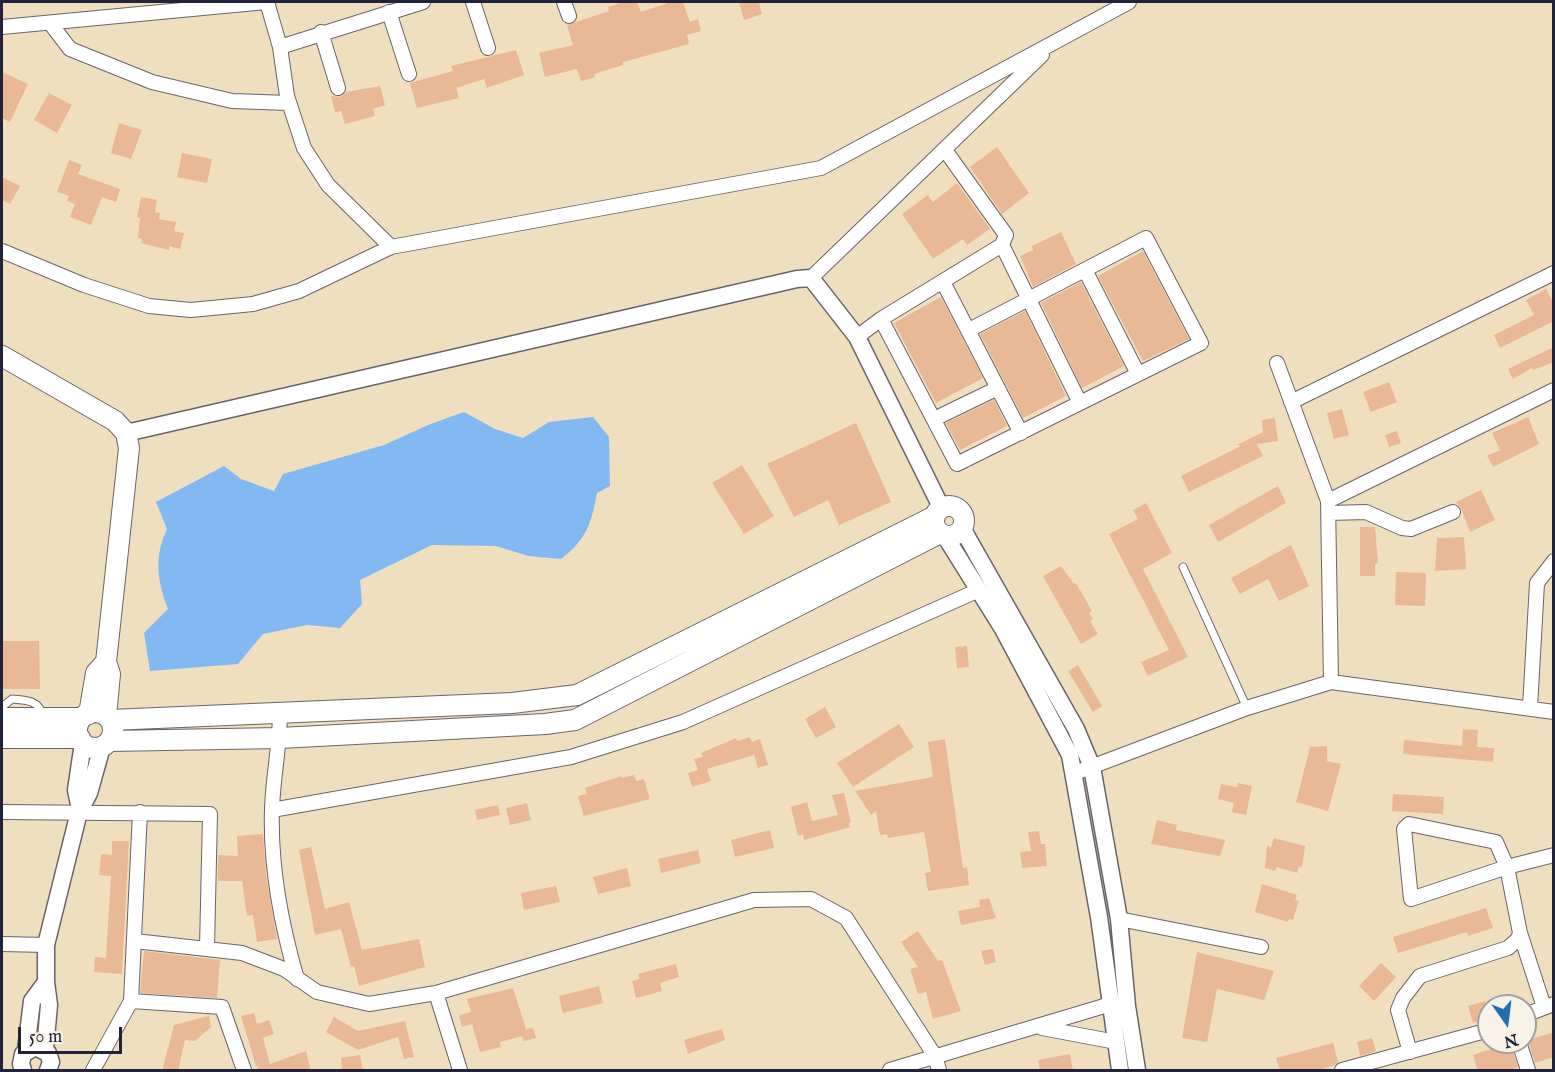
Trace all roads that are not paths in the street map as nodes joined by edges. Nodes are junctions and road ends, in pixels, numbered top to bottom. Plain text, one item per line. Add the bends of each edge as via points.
1 (266, 2) edge
2 (423, 2) edge
3 (473, 2) edge
4 (564, 2) edge
5 (1129, 2) edge
6 (389, 12) junction
7 (569, 16) dead end
8 (50, 23) junction
9 (2, 27) edge
10 (321, 32) junction
11 (1054, 43) junction
12 (280, 47) junction
13 (488, 48) dead end
14 (409, 74) dead end
15 (338, 88) dead end
16 (289, 103) junction
17 (945, 150) junction
18 (1002, 245) junction
19 (391, 247) junction
20 (2, 251) edge
21 (1085, 270) junction
22 (1554, 273) edge
23 (811, 278) junction
24 (943, 282) junction
25 (1027, 300) junction
26 (881, 319) junction
27 (969, 330) junction
28 (857, 337) junction
29 (2, 356) edge
30 (1277, 363) dead end
31 (1138, 374) junction
32 (998, 388) junction
33 (1554, 390) edge
34 (1291, 402) junction
35 (1080, 403) junction
36 (934, 419) junction
37 (126, 433) junction
38 (1021, 433) junction
39 (1329, 507) junction
40 (1453, 512) dead end
41 (945, 524) junction
42 (1554, 561) edge
43 (1184, 567) dead end
44 (979, 590) junction
45 (1330, 682) junction
46 (2, 707) edge
47 (1247, 708) junction
48 (1530, 708) junction
49 (280, 712) junction
50 (1554, 712) edge
51 (97, 717) junction
52 (2, 718) edge
53 (44, 718) junction
54 (2, 738) edge
55 (280, 738) junction
56 (93, 742) junction
57 (1092, 768) junction
58 (1075, 773) junction
59 (80, 810) junction
60 (272, 810) junction
61 (2, 812) edge
62 (140, 812) junction
63 (1554, 855) edge
64 (1507, 867) junction
65 (1119, 919) junction
66 (1520, 933) junction
67 (135, 941) junction
68 (2, 944) edge
69 (46, 945) junction
70 (1261, 947) dead end
71 (207, 948) junction
72 (297, 979) junction
73 (46, 982) junction
74 (436, 993) junction
75 (131, 1001) junction
76 (1111, 1004) junction
77 (1549, 1005) edge
78 (1040, 1028) junction
79 (1477, 1033) edge
80 (1116, 1042) junction
81 (45, 1049) junction
82 (1410, 1052) junction
83 (1523, 1054) edge
84 (935, 1056) junction
85 (21, 1064) edge
86 (51, 1069) edge
87 (93, 1071) edge
88 (244, 1071) edge
89 (460, 1071) edge
90 (890, 1071) edge
91 (939, 1071) edge
92 (1120, 1071) edge
93 (1137, 1071) edge
94 (1342, 1071) edge
95 (1528, 1071) edge

1 - 8 street
1 - 12 street
2 - 6 street
3 - 13 street
4 - 7 street
5 - 11 street
6 - 10 street
6 - 14 street
8 - 9 street
8 - 16 street via 70,49 152,82 232,100
10 - 12 street
10 - 15 street
11 - 17 street
11 - 19 street via 821,168
12 - 16 street
16 - 19 street via 303,148 328,185
17 - 18 street via 1006,235
17 - 23 street
18 - 24 street
18 - 25 street
19 - 20 street via 277,298 191,310 148,306
21 - 25 street
21 - 31 street
21 - 31 street via 1146,238 1201,343
22 - 34 street
23 - 28 street
23 - 37 street
24 - 26 street
24 - 27 street
25 - 27 street
25 - 35 street
26 - 28 street
26 - 36 street
27 - 32 street
28 - 41 street
29 - 37 main road via 115,421
30 - 34 street
31 - 35 street
32 - 36 street
32 - 38 street
33 - 39 street
34 - 39 street
35 - 38 street
36 - 38 street via 957,464
37 - 51 main road via 129,448 106,662 111,674
39 - 40 street via 1366,512 1411,529
39 - 45 street
41 - 44 street
41 - 49 main road via 577,695 512,703
41 - 55 main road via 575,720
41 - 57 street via 1076,729
42 - 48 street via 1537,583
43 - 47 lane
44 - 58 street via 1061,735
44 - 60 street via 683,723 571,757
45 - 47 street
45 - 48 street
46 - 53 lane via 12,699 28,700 38,705
47 - 57 street
48 - 50 street
49 - 51 main road
49 - 55 street
51 - 53 main road
51 - 56 main road via 78,727
51 - 56 main road via 113,729
52 - 53 main road
54 - 56 main road
55 - 56 main road
55 - 60 street
56 - 59 street via 89,793
57 - 58 street
57 - 65 street
58 - 76 street
59 - 61 street
59 - 62 street
59 - 69 street
60 - 72 street via 274,865 283,928
62 - 67 street
62 - 71 street via 210,814
63 - 64 street
64 - 64 street via 1496,842 1409,824 1404,829 1411,899
64 - 66 street
65 - 70 street
65 - 93 street via 1126,1006
66 - 77 street
66 - 82 street via 1508,948 1420,976 1398,1010
67 - 71 street
67 - 75 street
68 - 69 street
69 - 73 street
71 - 72 street via 242,953 284,969
72 - 74 street via 318,992 369,1004
73 - 81 street via 49,1005
73 - 85 street via 32,1001
74 - 84 street via 754,900 811,899 846,918
74 - 89 street
75 - 87 street
75 - 88 street via 222,1007
76 - 78 street
76 - 80 street
78 - 80 street
78 - 84 street
79 - 82 street
80 - 92 street
81 - 85 street via 35,1047
81 - 86 street via 51,1057
82 - 94 street
83 - 95 street
84 - 90 street
84 - 91 street

